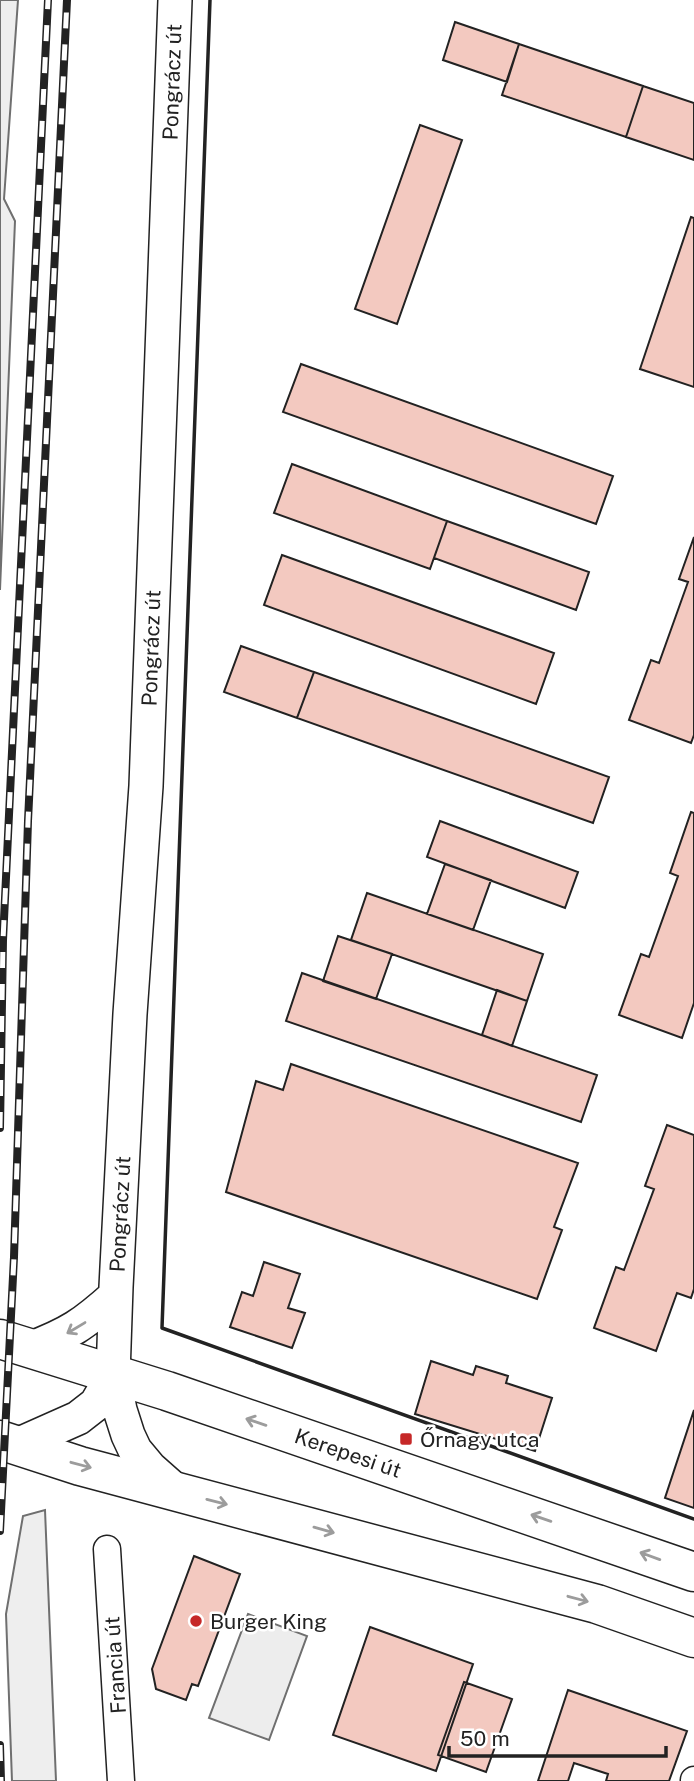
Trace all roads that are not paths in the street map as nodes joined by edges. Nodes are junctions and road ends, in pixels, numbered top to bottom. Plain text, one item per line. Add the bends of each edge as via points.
1 (175, 0) edge
2 (115, 1296) junction
3 (15, 1344) edge
4 (113, 1375) junction
5 (8, 1443) edge
6 (176, 1491) junction
7 (107, 1549) dead end
8 (694, 1572) edge
9 (694, 1638) edge
10 (121, 1781) edge

1 - 2 street, Pongrácz út via 146,786
2 -> 3 street, Pongrácz út via 85,1323 59,1338
2 - 4 street, Pongrácz út
3 - 4 main road, Kerepesi út
4 - 5 street, Pongrácz út via 96,1404 79,1418
4 - 6 street, Pongrácz út via 135,1450
8 -> 4 main road, Kerepesi út
5 -> 6 main road
6 -> 9 main road via 597,1604
7 - 10 street, Francia út

